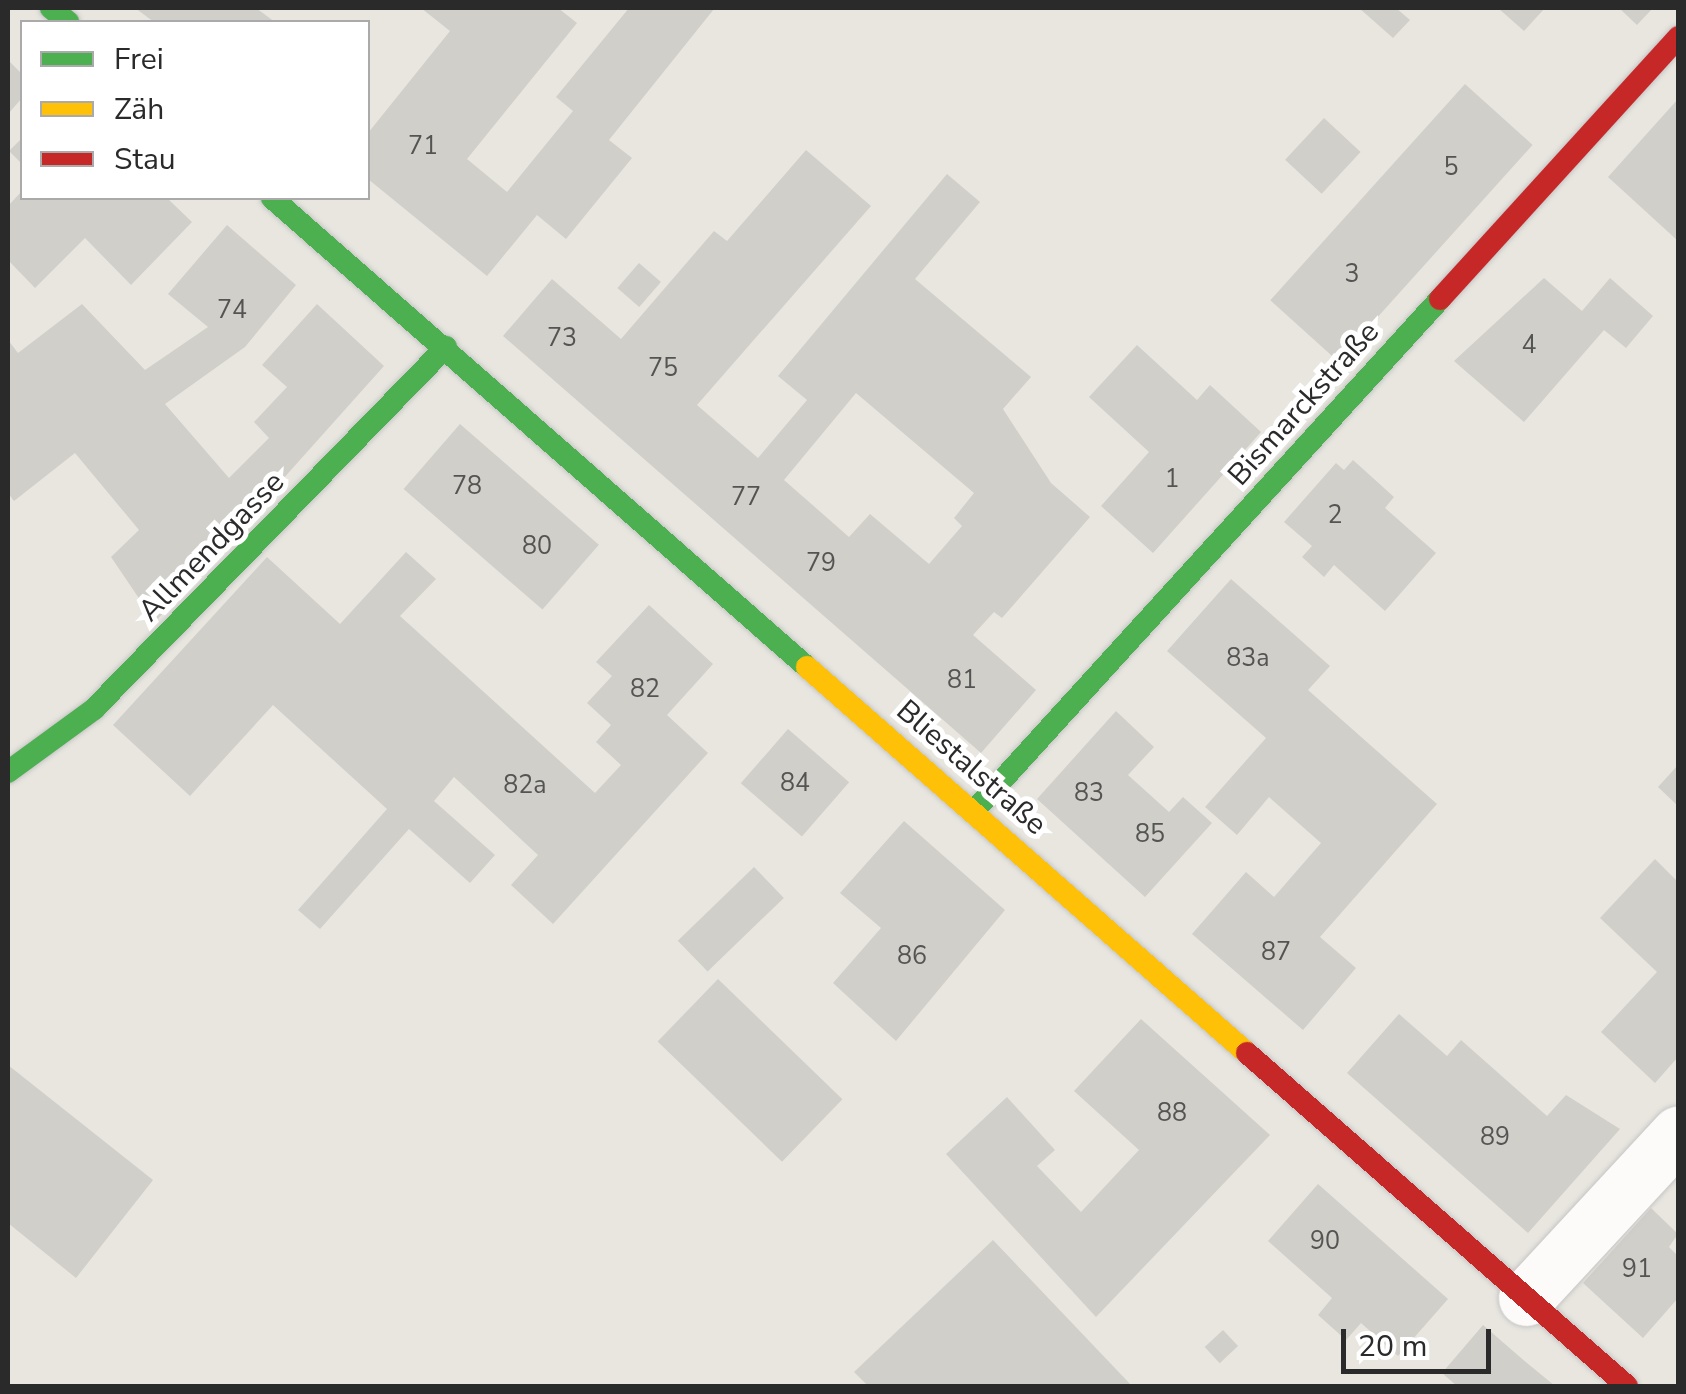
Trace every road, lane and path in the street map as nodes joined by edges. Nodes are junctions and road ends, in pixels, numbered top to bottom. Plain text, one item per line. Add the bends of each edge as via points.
1 (1678, 38) edge
2 (274, 200) edge
3 (446, 347) junction
4 (8, 772) edge
5 (974, 811) junction
6 (1678, 1134) edge
7 (1526, 1298) junction
8 (1628, 1386) edge

1 - 5 main road, Bismarckstraße
2 - 3 main road, Bliestalstraße
3 - 4 main road, Allmendgasse via 156,650
3 - 5 main road, Bliestalstraße
5 - 7 main road, Bliestalstraße
6 - 7 street
7 - 8 main road, Bliestalstraße

